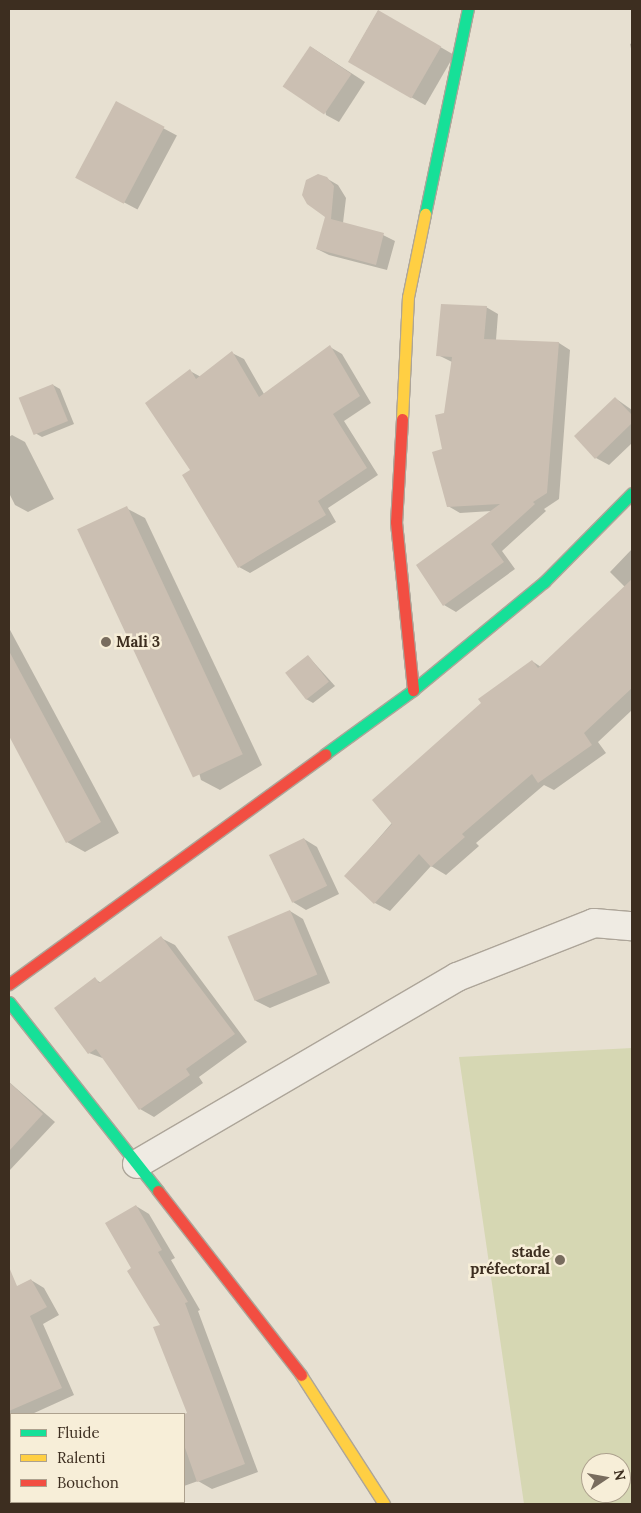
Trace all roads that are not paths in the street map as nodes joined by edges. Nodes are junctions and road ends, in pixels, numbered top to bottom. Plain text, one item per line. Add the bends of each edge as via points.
1 (468, 9) edge
2 (632, 493) edge
3 (413, 690) junction
4 (632, 926) edge
5 (9, 984) edge
6 (9, 1002) edge
7 (137, 1164) junction
8 (384, 1504) edge

1 - 3 street via 408,297 396,522
2 - 3 street via 544,582
3 - 5 street
4 - 7 street via 594,923 457,977
6 - 7 street
7 - 8 street via 290,1357

